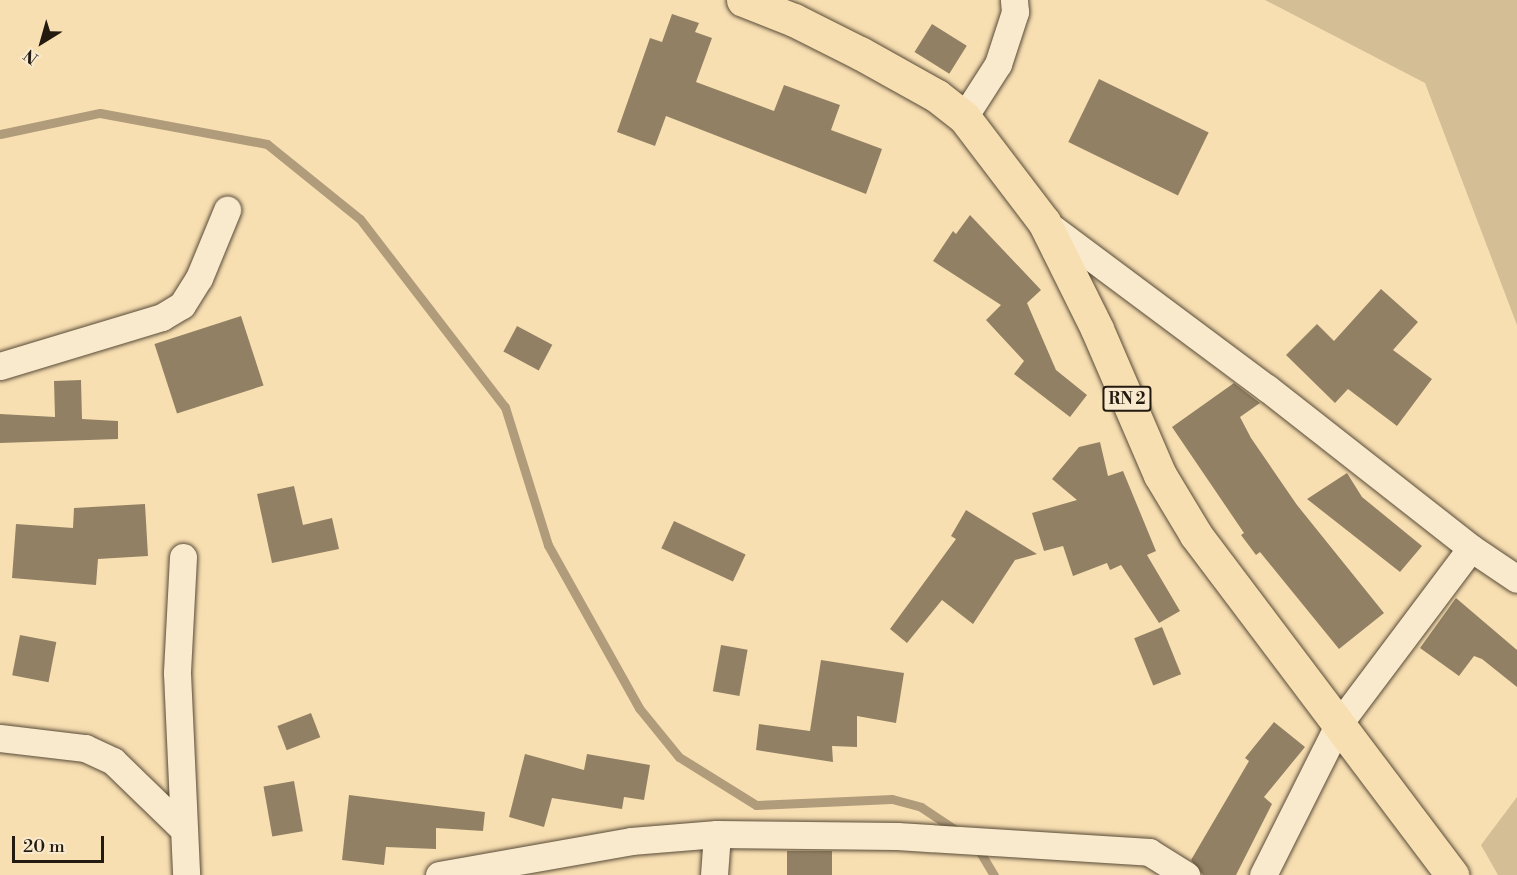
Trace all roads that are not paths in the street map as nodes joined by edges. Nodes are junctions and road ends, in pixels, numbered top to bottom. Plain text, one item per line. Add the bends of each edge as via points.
1 (743, 0) edge
2 (1014, 0) edge
3 (964, 117) junction
4 (227, 210) dead end
5 (1044, 222) junction
6 (0, 366) edge
7 (1472, 548) junction
8 (183, 557) dead end
9 (1517, 579) edge
10 (1338, 726) junction
11 (0, 738) edge
12 (181, 827) junction
13 (717, 834) junction
14 (186, 875) edge
15 (439, 875) edge
16 (714, 875) edge
17 (1186, 875) edge
18 (1263, 875) edge
19 (1452, 875) edge

1 - 3 highway, RN 2 via 860,53 937,96
2 - 3 street via 1015,12 998,64
3 - 5 highway, RN 2
4 - 6 street via 199,278 182,305 162,318
5 - 7 street via 1258,381
5 - 10 highway, RN 2 via 1166,485 1196,535
7 - 9 street
7 - 10 street
8 - 12 street via 177,673
10 - 18 street
10 - 19 highway, RN 2
11 - 12 street via 85,748 113,761
12 - 14 street
13 - 15 street via 631,841
13 - 16 street
13 - 17 street via 897,837 1149,852

